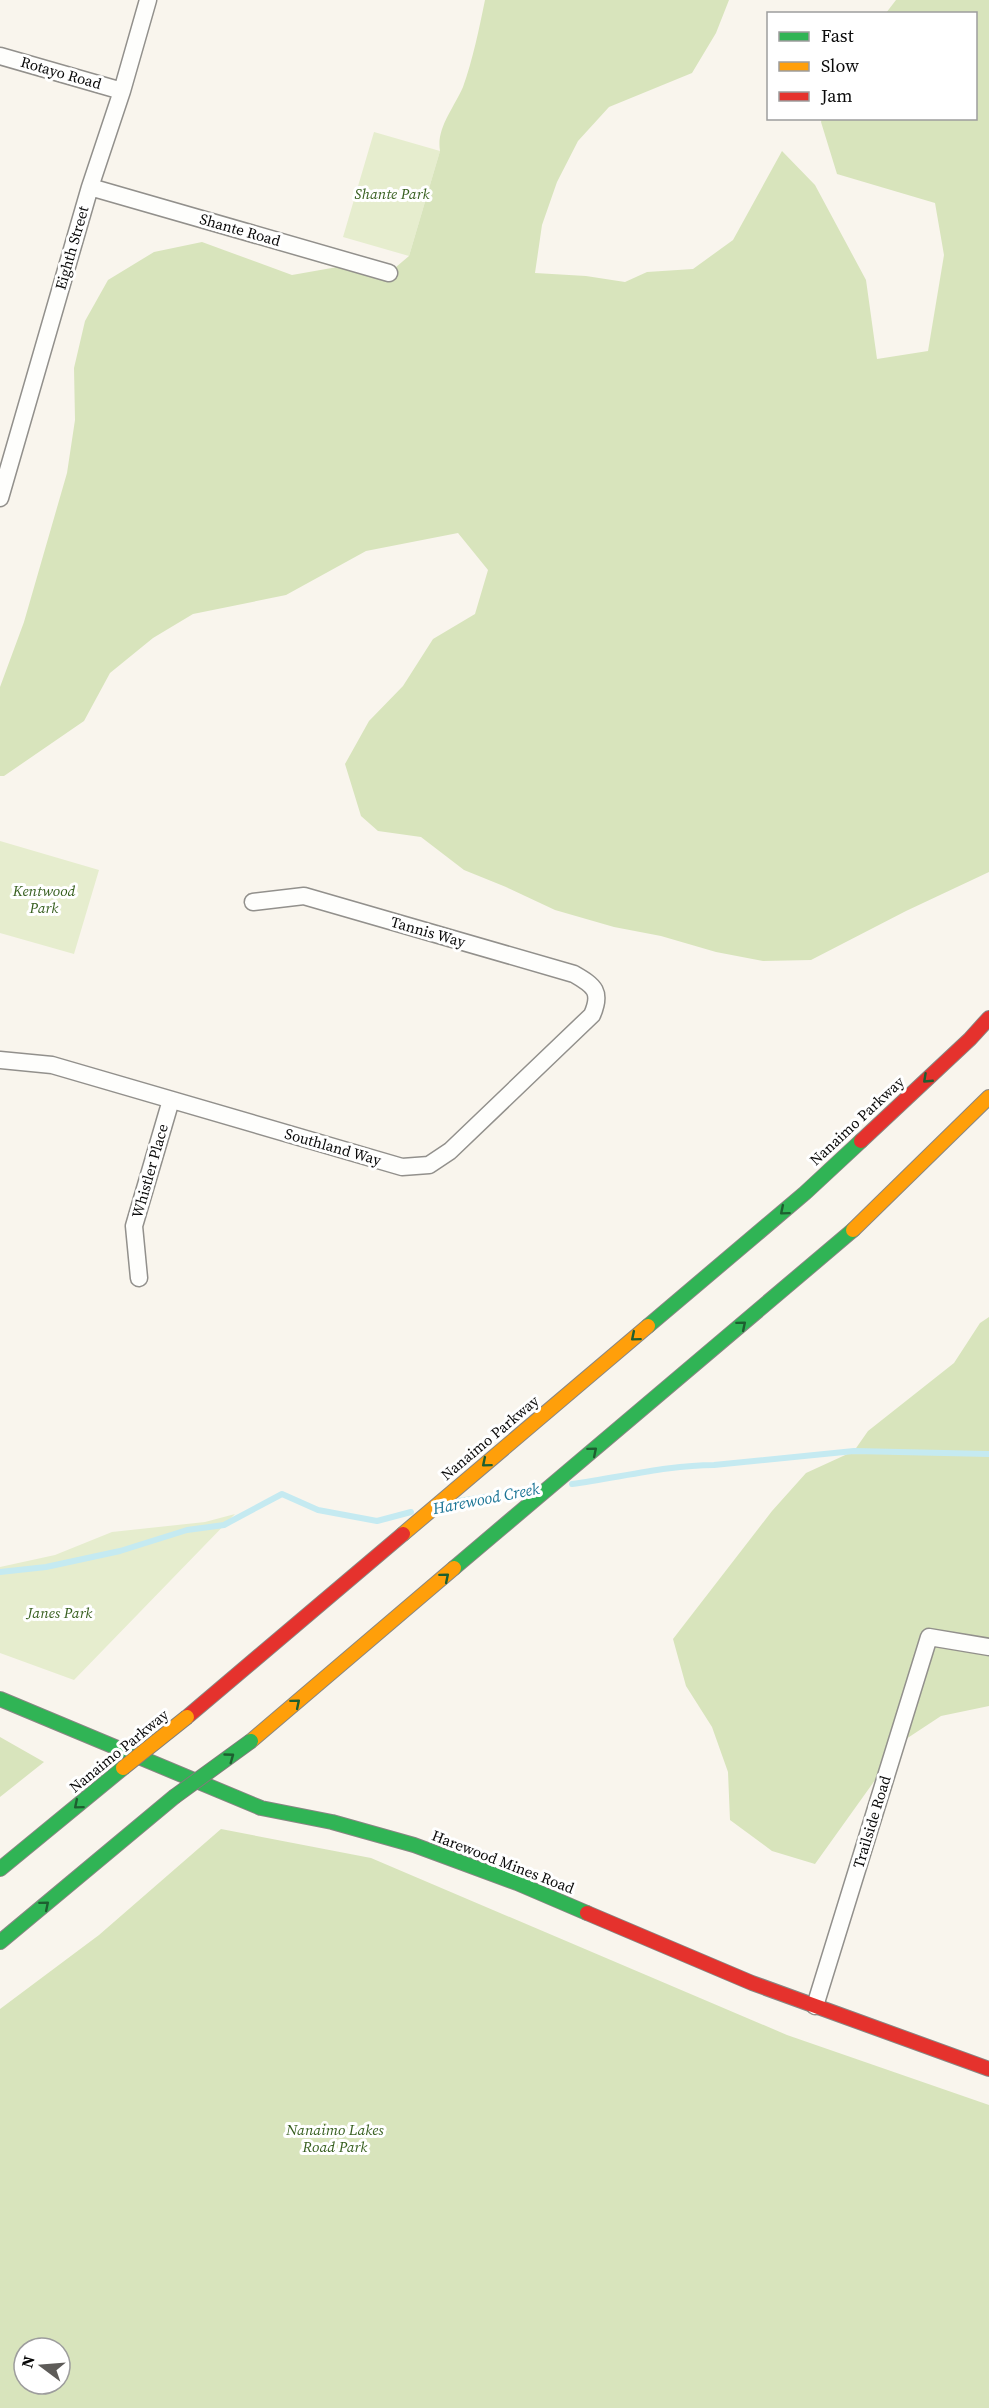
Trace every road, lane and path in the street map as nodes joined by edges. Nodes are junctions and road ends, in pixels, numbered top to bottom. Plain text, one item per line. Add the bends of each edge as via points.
1 (148, 0) edge
2 (0, 56) edge
3 (122, 91) junction
4 (90, 187) junction
5 (389, 273) dead end
6 (0, 498) edge
7 (253, 902) dead end
8 (596, 992) joint
9 (989, 1018) edge
10 (0, 1060) edge
11 (989, 1097) edge
12 (171, 1100) junction
13 (139, 1278) dead end
14 (989, 1647) edge
15 (0, 1699) edge
16 (0, 1869) edge
17 (0, 1942) edge
18 (815, 2006) junction
19 (989, 2070) edge

1 - 3 street, Eighth Street
2 - 3 street, Rotayo Road
3 - 4 street, Eighth Street
4 - 5 street, Shante Road
4 - 6 street, Eighth Street
7 - 8 street, Tannis Way via 304,896 574,974 590,983
8 - 12 street, Southland Way via 592,1016 450,1151 429,1165 402,1167
9 -> 16 main road, Nanaimo Parkway, bridge via 805,1193 187,1718
10 - 12 street, Southland Way via 52,1065
17 -> 11 main road, bridge via 174,1797 251,1741 848,1235
12 - 13 street, Whistler Place via 134,1226
14 - 18 street, Trailside Road via 928,1637
15 - 18 main road, Harewood Mines Road via 261,1808 332,1822 414,1845 517,1883
18 - 19 main road, Harewood Mines Road

